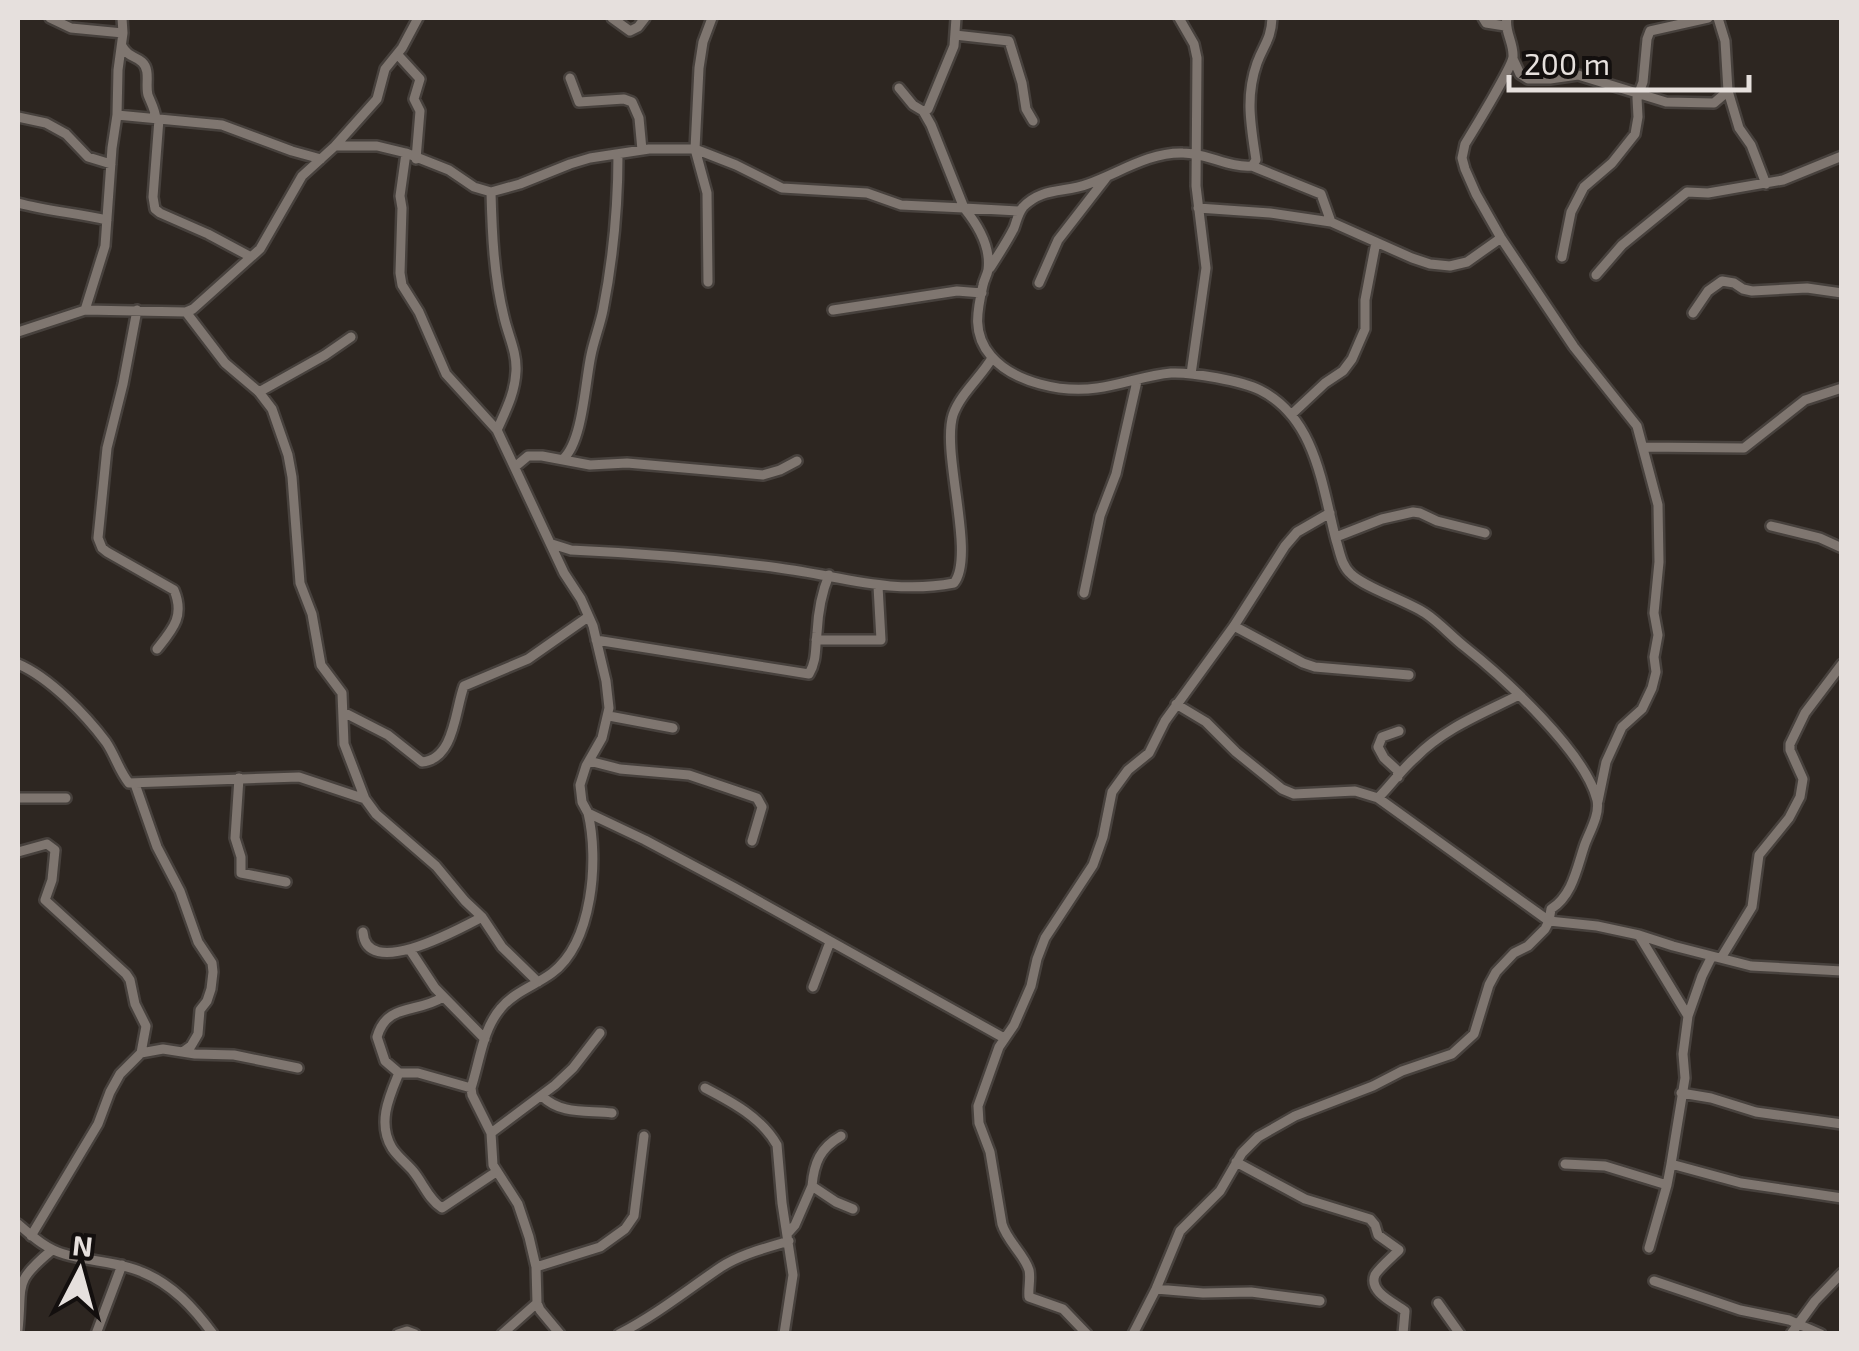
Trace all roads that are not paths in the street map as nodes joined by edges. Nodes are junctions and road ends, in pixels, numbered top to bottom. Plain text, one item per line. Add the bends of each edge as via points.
1 (50, 18) edge
2 (122, 18) edge
3 (612, 18) edge
4 (645, 18) edge
5 (712, 18) edge
6 (956, 18) edge
7 (1179, 18) edge
8 (1272, 18) edge
9 (1483, 18) edge
10 (1708, 18) edge
11 (1718, 18) edge
12 (414, 20) edge
13 (1506, 22) edge
14 (123, 33) junction
15 (955, 35) junction
16 (122, 46) junction
17 (398, 55) junction
18 (1514, 59) junction
19 (570, 78) dead end
20 (899, 88) dead end
21 (1728, 91) junction
22 (1640, 95) junction
23 (924, 112) junction
24 (117, 116) junction
25 (18, 117) edge
26 (158, 119) junction
27 (1033, 120) dead end
28 (335, 146) junction
29 (695, 149) junction
30 (642, 150) junction
31 (618, 154) junction
32 (1197, 154) junction
33 (411, 156) junction
34 (1842, 156) edge
35 (321, 159) junction
36 (111, 164) junction
37 (1252, 166) junction
38 (1108, 176) junction
39 (1766, 184) junction
40 (491, 192) junction
41 (18, 203) edge
42 (964, 208) junction
43 (1198, 208) junction
44 (1020, 211) junction
45 (107, 220) junction
46 (1331, 222) junction
47 (1501, 238) junction
48 (1376, 242) junction
49 (251, 257) junction
50 (1562, 257) dead end
51 (988, 270) junction
52 (1596, 275) dead end
53 (708, 282) dead end
54 (1039, 283) dead end
55 (982, 294) junction
56 (1842, 294) edge
57 (85, 310) junction
58 (137, 310) junction
59 (833, 310) dead end
60 (186, 312) junction
61 (1693, 313) dead end
62 (18, 332) edge
63 (352, 337) dead end
64 (992, 358) junction
65 (1191, 374) junction
66 (1137, 381) junction
67 (1842, 388) edge
68 (259, 392) junction
69 (1293, 414) junction
70 (497, 430) junction
71 (1643, 447) junction
72 (563, 459) junction
73 (797, 461) dead end
74 (516, 466) junction
75 (1330, 512) junction
76 (1772, 526) dead end
77 (1486, 533) dead end
78 (1336, 537) junction
79 (551, 544) junction
80 (1842, 548) edge
81 (829, 575) junction
82 (878, 586) junction
83 (1084, 594) dead end
84 (588, 617) junction
85 (1234, 626) junction
86 (596, 640) junction
87 (816, 640) junction
88 (157, 649) dead end
89 (18, 664) edge
90 (1842, 664) edge
91 (1409, 675) dead end
92 (1518, 695) junction
93 (1176, 704) junction
94 (343, 712) junction
95 (608, 716) junction
96 (673, 728) dead end
97 (1400, 731) dead end
98 (589, 761) junction
99 (1398, 777) junction
100 (239, 778) junction
101 (135, 784) junction
102 (18, 798) edge
103 (66, 798) dead end
104 (1378, 798) junction
105 (365, 800) junction
106 (1598, 804) junction
107 (588, 813) junction
108 (752, 841) dead end
109 (18, 852) edge
110 (286, 882) dead end
111 (482, 918) junction
112 (1549, 920) junction
113 (363, 932) dead end
114 (1638, 935) junction
115 (830, 942) junction
116 (410, 950) junction
117 (1717, 957) junction
118 (1842, 971) edge
119 (538, 982) junction
120 (812, 987) dead end
121 (443, 997) junction
122 (1688, 1016) junction
123 (600, 1033) dead end
124 (1004, 1038) junction
125 (485, 1039) junction
126 (184, 1052) junction
127 (142, 1053) junction
128 (298, 1068) dead end
129 (398, 1072) junction
130 (472, 1088) junction
131 (705, 1088) dead end
132 (1681, 1093) junction
133 (542, 1096) junction
134 (612, 1114) dead end
135 (1842, 1124) edge
136 (491, 1134) junction
137 (644, 1136) dead end
138 (841, 1136) dead end
139 (1236, 1162) junction
140 (1565, 1164) dead end
141 (1670, 1164) junction
142 (496, 1172) junction
143 (1667, 1185) junction
144 (812, 1186) junction
145 (1842, 1198) edge
146 (853, 1209) dead end
147 (18, 1224) edge
148 (31, 1236) junction
149 (788, 1237) junction
150 (1649, 1248) dead end
151 (52, 1250) junction
152 (122, 1265) junction
153 (536, 1267) junction
154 (1842, 1273) edge
155 (1654, 1281) dead end
156 (1156, 1290) junction
157 (1320, 1301) dead end
158 (537, 1303) junction
159 (1438, 1304) dead end
160 (1798, 1324) junction
161 (18, 1330) edge
162 (96, 1334) edge
163 (213, 1334) edge
164 (398, 1334) edge
165 (415, 1334) edge
166 (502, 1334) edge
167 (560, 1334) edge
168 (619, 1334) edge
169 (784, 1334) edge
170 (1087, 1334) edge
171 (1133, 1334) edge
172 (1403, 1334) edge
173 (1460, 1334) edge
174 (1791, 1334) edge
175 (1821, 1334) edge

1 - 14 street via 71,28
2 - 14 street
3 - 4 street via 630,32
5 - 29 street via 699,68
6 - 15 street
7 - 32 street via 1197,58
8 - 37 street via 1248,105
9 - 13 street
10 - 22 street via 1650,32
11 - 21 street
12 - 17 street
13 - 18 street
14 - 16 street
15 - 23 street
15 - 27 street via 1009,41
16 - 24 street
16 - 26 street via 145,67
17 - 28 street via 385,69 376,98
17 - 33 street via 420,79
18 - 22 street via 1528,78 1578,76
18 - 47 street via 1462,158
19 - 30 street via 579,102 632,102
20 - 23 street
21 - 22 street via 1704,104
21 - 39 street
22 - 50 street via 1635,134 1584,187
23 - 42 street
24 - 26 street
24 - 36 street
25 - 36 street via 46,123 88,157
26 - 35 street via 222,125
26 - 49 street via 155,209
28 - 33 street via 377,146
28 - 35 street
29 - 30 street
29 - 42 street via 782,188
29 - 53 street via 707,194
30 - 31 street
31 - 40 street
31 - 72 street via 607,288 577,427
32 - 37 street
32 - 38 street via 1156,156
32 - 43 street
33 - 40 street
33 - 70 street via 400,196 401,282 446,374
34 - 39 street
35 - 49 street via 302,176
36 - 45 street
37 - 46 street via 1321,194
38 - 44 street via 1046,192
38 - 54 street via 1058,240
39 - 52 street via 1687,192
40 - 70 street via 500,296 516,368
41 - 45 street
42 - 44 street
42 - 51 street via 980,230
43 - 46 street
43 - 65 street via 1206,268
44 - 51 street
45 - 57 street
46 - 48 street
47 - 48 street via 1450,266
47 - 71 street via 1637,426
48 - 69 street via 1365,329 1352,359
49 - 60 street
51 - 55 street
55 - 59 street via 957,291
55 - 64 street via 978,336
56 - 61 street via 1752,291 1722,281
57 - 58 street
57 - 62 street
58 - 60 street
58 - 88 street via 107,448 98,538 107,552 174,590 178,620
60 - 68 street via 224,363
63 - 68 street
64 - 66 street via 1021,377 1079,390
64 - 82 street via 953,415 960,576 943,586
65 - 66 street
65 - 69 street via 1259,390
66 - 83 street
67 - 71 street via 1806,400 1744,448
68 - 94 street via 288,455 300,582 322,664 342,693
69 - 75 street
70 - 74 street
71 - 106 street via 1658,505 1656,672 1642,709 1622,726 1606,762
72 - 73 street via 763,475
72 - 74 street via 528,456
74 - 79 street
75 - 78 street
75 - 85 street via 1297,532
76 - 80 street
77 - 78 street via 1414,512
78 - 92 street via 1348,572 1442,624
79 - 81 street
79 - 84 street
81 - 82 street
81 - 87 street
82 - 87 street via 881,640
84 - 86 street
84 - 94 street via 528,659 464,686 446,746 431,761 422,762
85 - 91 street via 1302,663
85 - 93 street
86 - 87 street via 809,674
86 - 95 street
89 - 101 street via 90,723
90 - 117 street via 1793,738 1800,797 1760,855 1752,907
92 - 99 street via 1452,730
92 - 106 street via 1567,746
93 - 104 street via 1282,789
93 - 124 street via 1149,753 1112,792 1093,865 1050,928
94 - 105 street via 344,744
95 - 96 street
95 - 98 street
97 - 99 street via 1382,737 1378,747
98 - 107 street via 580,785
98 - 108 street via 689,775 757,798 762,806
99 - 104 street
100 - 101 street
100 - 105 street via 299,777
100 - 110 street via 235,838 241,873
101 - 126 street via 214,972 198,1034
102 - 103 street
104 - 112 street
105 - 111 street
106 - 112 street via 1570,887
107 - 115 street
107 - 119 street via 592,877 582,927 563,963
109 - 127 street via 47,844 55,850 45,900 130,980 146,1026
111 - 116 street
111 - 119 street
112 - 114 street
112 - 139 street via 1496,972 1474,1034 1452,1054 1273,1126
113 - 116 street via 368,948
114 - 117 street
114 - 122 street
115 - 120 street
115 - 124 street
116 - 121 street
117 - 118 street via 1752,966
117 - 122 street
119 - 125 street via 502,1006
121 - 125 street
121 - 129 street via 395,1012 378,1030 380,1052
122 - 132 street
123 - 133 street
124 - 170 street via 977,1113 1004,1232 1027,1266 1029,1297 1064,1309
125 - 130 street
126 - 127 street
126 - 128 street
127 - 148 street via 120,1074
129 - 130 street
129 - 142 street via 387,1102 387,1136 436,1205 442,1208
130 - 136 street
131 - 149 street via 744,1110 774,1138
132 - 135 street
132 - 141 street
133 - 134 street via 566,1111
133 - 136 street
136 - 142 street
137 - 153 street via 634,1216 625,1229 600,1247
138 - 144 street via 814,1163
139 - 156 street via 1220,1191 1180,1230
139 - 172 street via 1305,1199 1370,1219 1398,1250 1374,1284 1406,1312
140 - 143 street via 1598,1165
141 - 143 street
141 - 145 street
142 - 153 street via 518,1204
143 - 150 street
144 - 146 street
144 - 149 street
147 - 148 street
148 - 151 street
149 - 168 street via 723,1266
149 - 169 street via 793,1275
151 - 152 street
151 - 161 street via 22,1282
152 - 162 street
152 - 163 street via 168,1286
153 - 158 street
154 - 160 street
155 - 160 street
156 - 157 street
156 - 171 street
158 - 166 street
158 - 167 street
159 - 173 street
160 - 174 street
160 - 175 street
164 - 165 street

